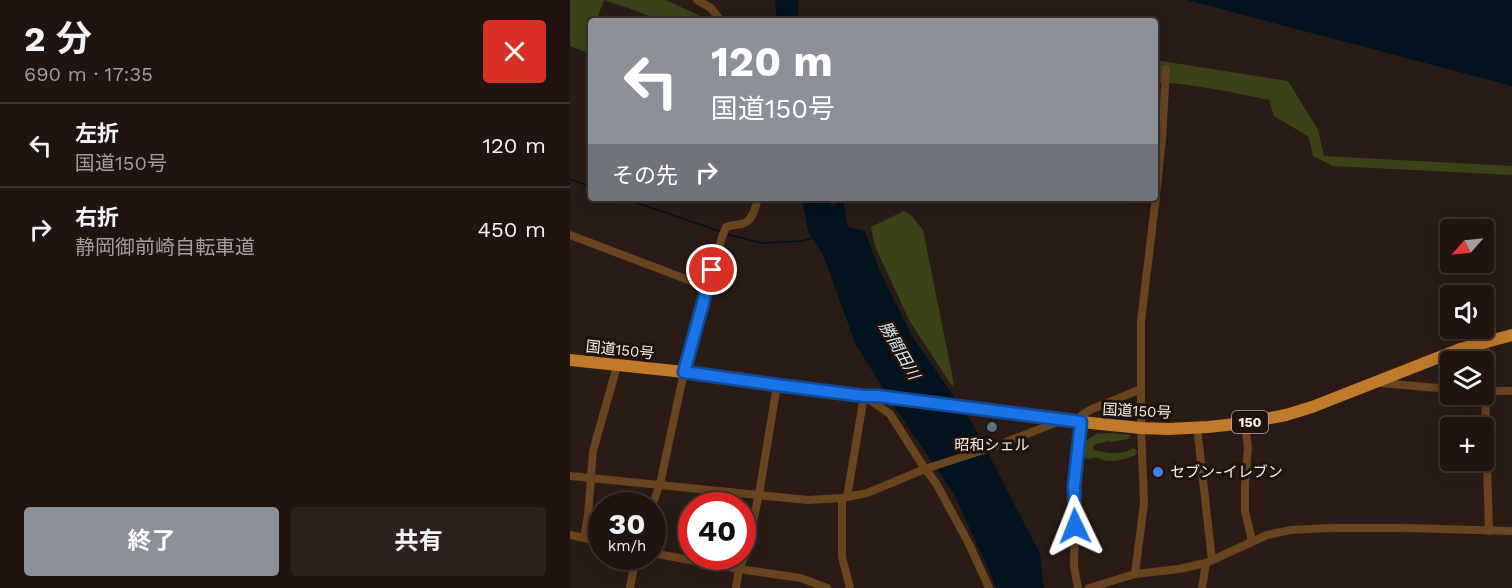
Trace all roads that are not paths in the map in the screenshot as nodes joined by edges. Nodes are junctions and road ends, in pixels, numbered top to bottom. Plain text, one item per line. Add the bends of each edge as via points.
1 (697, 0) edge
2 (719, 18) edge
3 (1166, 69) dead end
4 (1158, 178) edge
5 (757, 201) edge
6 (1155, 201) edge
7 (570, 235) edge
8 (708, 286) junction
9 (1512, 335) edge
10 (1485, 342) junction
11 (1485, 351) edge
12 (570, 360) edge
13 (617, 366) junction
14 (684, 372) junction
15 (1375, 382) junction
16 (777, 385) junction
17 (1440, 387) edge
18 (1142, 389) junction
19 (1494, 391) edge
20 (1512, 391) edge
21 (864, 396) junction
22 (1484, 405) edge
23 (1061, 420) junction
24 (1081, 422) junction
25 (1245, 423) junction
26 (1141, 428) junction
27 (1197, 428) junction
28 (928, 468) junction
29 (570, 476) edge
30 (591, 478) junction
31 (660, 484) junction
32 (657, 492) edge
33 (759, 494) junction
34 (844, 498) junction
35 (756, 508) edge
36 (1489, 531) junction
37 (1512, 531) edge
38 (570, 535) edge
39 (584, 538) junction
40 (588, 539) edge
41 (1252, 541) junction
42 (1209, 561) junction
43 (633, 570) edge
44 (740, 570) edge
45 (747, 570) edge
46 (1135, 574) junction
47 (630, 588) edge
48 (736, 588) edge
49 (827, 588) edge
50 (849, 588) edge
51 (989, 588) edge
52 (1078, 588) edge
53 (1089, 588) edge
54 (1202, 588) edge

1 - 2 street
3 - 4 street
5 - 8 street via 749,220 730,225 723,233
6 - 18 street via 1141,321
7 - 8 street
8 - 14 street
9 - 10 highway, 国道150号 / 150
10 - 11 street
10 - 15 highway, 国道150号 / 150
12 - 13 highway, 国道150号 / 150
13 - 14 highway, 国道150号 / 150
13 - 30 street via 593,451
14 - 16 highway, 国道150号 / 150
14 - 31 street
15 - 17 street
15 - 25 highway, 国道150号 / 150 via 1286,415
16 - 21 highway, 国道150号 / 150
16 - 33 street
18 - 24 street via 1087,411
18 - 26 street
19 - 20 street
21 - 23 highway, 国道150号 / 150
21 - 28 street via 890,414
21 - 34 street
22 - 36 street
23 - 24 highway, 国道150号 / 150
23 - 28 street
24 - 26 highway, 国道150号 / 150
24 - 52 street via 1074,486 1074,567
25 - 27 highway, 国道150号 / 150
25 - 41 street via 1245,511
26 - 27 highway, 国道150号 / 150
26 - 46 street via 1144,503
27 - 42 street
28 - 34 street via 867,493
28 - 51 street
29 - 30 street
30 - 31 street
30 - 39 street
31 - 32 street
31 - 33 street
33 - 34 street via 808,500
33 - 35 street
34 - 50 street via 842,557
36 - 37 street
36 - 41 street via 1319,528 1291,530
38 - 39 street
39 - 40 street
41 - 42 street
42 - 46 street
42 - 54 street
43 - 47 street
44 - 48 street
45 - 49 street via 801,578
46 - 53 street

